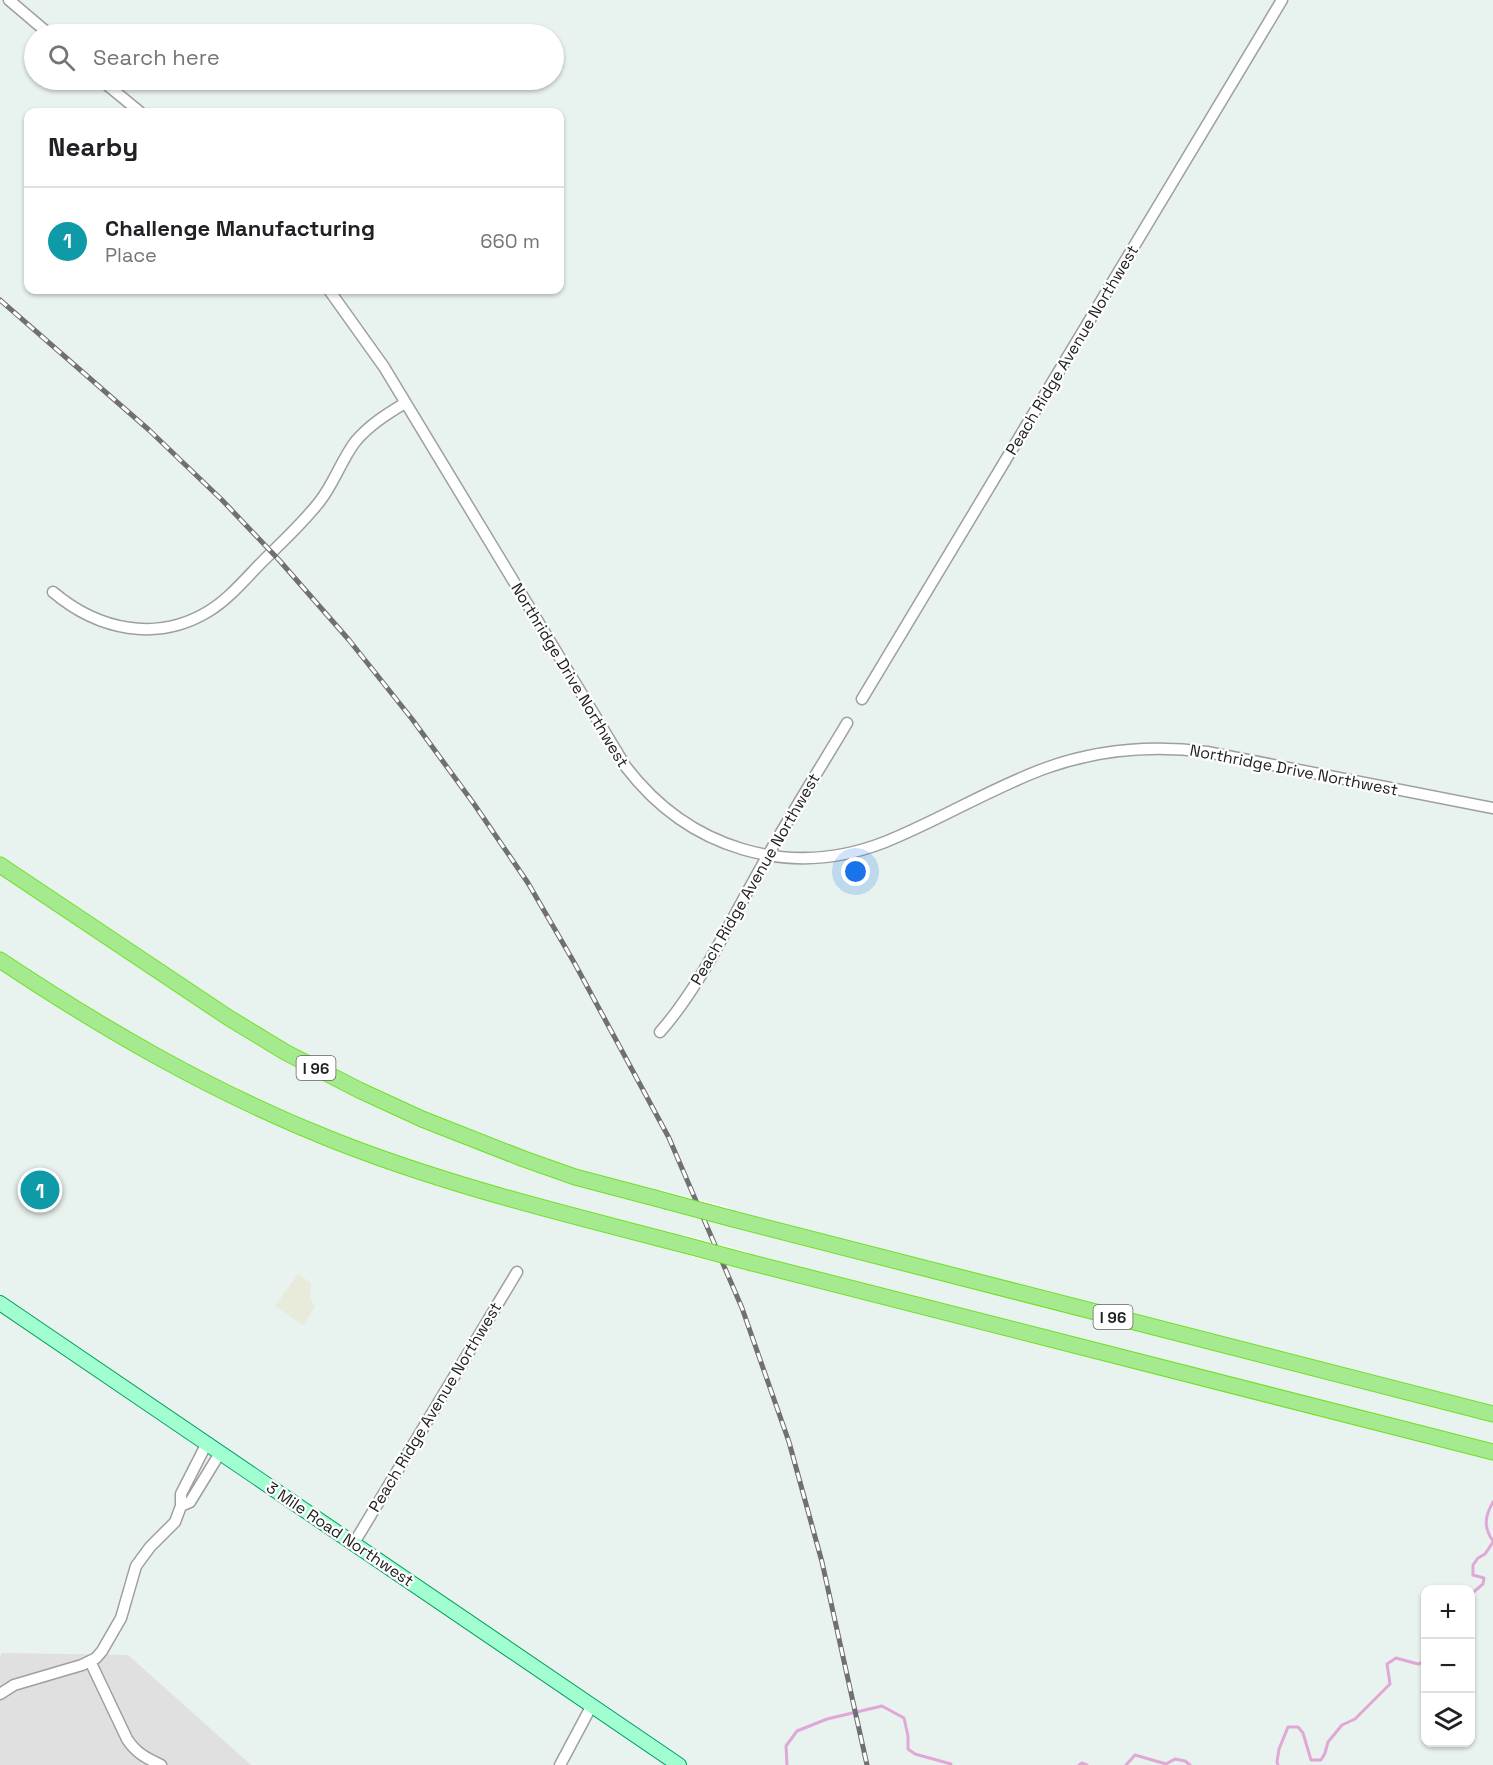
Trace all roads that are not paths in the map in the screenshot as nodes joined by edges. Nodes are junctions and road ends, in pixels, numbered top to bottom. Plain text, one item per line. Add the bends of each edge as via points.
1 (9, 0) edge
2 (1282, 0) edge
3 (37, 24) edge
4 (113, 90) edge
5 (135, 108) edge
6 (332, 294) edge
7 (405, 402) junction
8 (53, 592) dead end
9 (862, 699) dead end
10 (847, 723) dead end
11 (1493, 808) edge
12 (768, 855) junction
13 (0, 865) edge
14 (0, 960) edge
15 (660, 1032) dead end
16 (517, 1272) dead end
17 (0, 1304) edge
18 (1430, 1397) junction
19 (1493, 1409) edge
20 (1493, 1414) edge
21 (1366, 1420) junction
22 (207, 1443) junction
23 (1493, 1452) edge
24 (220, 1453) junction
25 (1493, 1462) edge
26 (181, 1506) junction
27 (354, 1543) junction
28 (90, 1661) junction
29 (0, 1694) edge
30 (592, 1705) junction
31 (161, 1765) edge
32 (561, 1765) edge
33 (680, 1765) edge

1 - 3 street
2 - 9 street, Peach Ridge Avenue Northwest
4 - 5 street
6 - 7 street, Northridge Drive Northwest
7 - 8 street via 365,432 308,515 225,599 201,615 169,627 132,629 88,616
7 - 12 street, Northridge Drive Northwest via 633,776 658,803 689,826 730,846
10 - 12 street, Peach Ridge Avenue Northwest
11 - 12 street, Northridge Drive Northwest via 1207,752 1133,749 1094,754 1045,768 861,850 813,858
12 - 15 street, Peach Ridge Avenue Northwest via 705,966
13 - 18 highway, I 96, bridge via 285,1052 422,1119 524,1160 666,1201
14 - 21 highway, I 96, bridge via 143,1050 296,1125 356,1149 479,1190
16 - 27 street, Peach Ridge Avenue Northwest
17 - 22 main road, 3 Mile Road Northwest
18 - 19 highway
18 - 20 highway, I 96
21 - 23 highway, I 96
21 - 25 highway
22 - 24 main road, 3 Mile Road Northwest
22 - 26 street via 181,1494
24 - 26 street via 190,1502
24 - 27 main road, 3 Mile Road Northwest
26 - 28 street via 175,1522 136,1566 114,1632
27 - 30 main road, 3 Mile Road Northwest
28 - 29 street via 14,1685
28 - 31 street via 126,1739 145,1758
30 - 32 street
30 - 33 main road, 3 Mile Road Northwest

